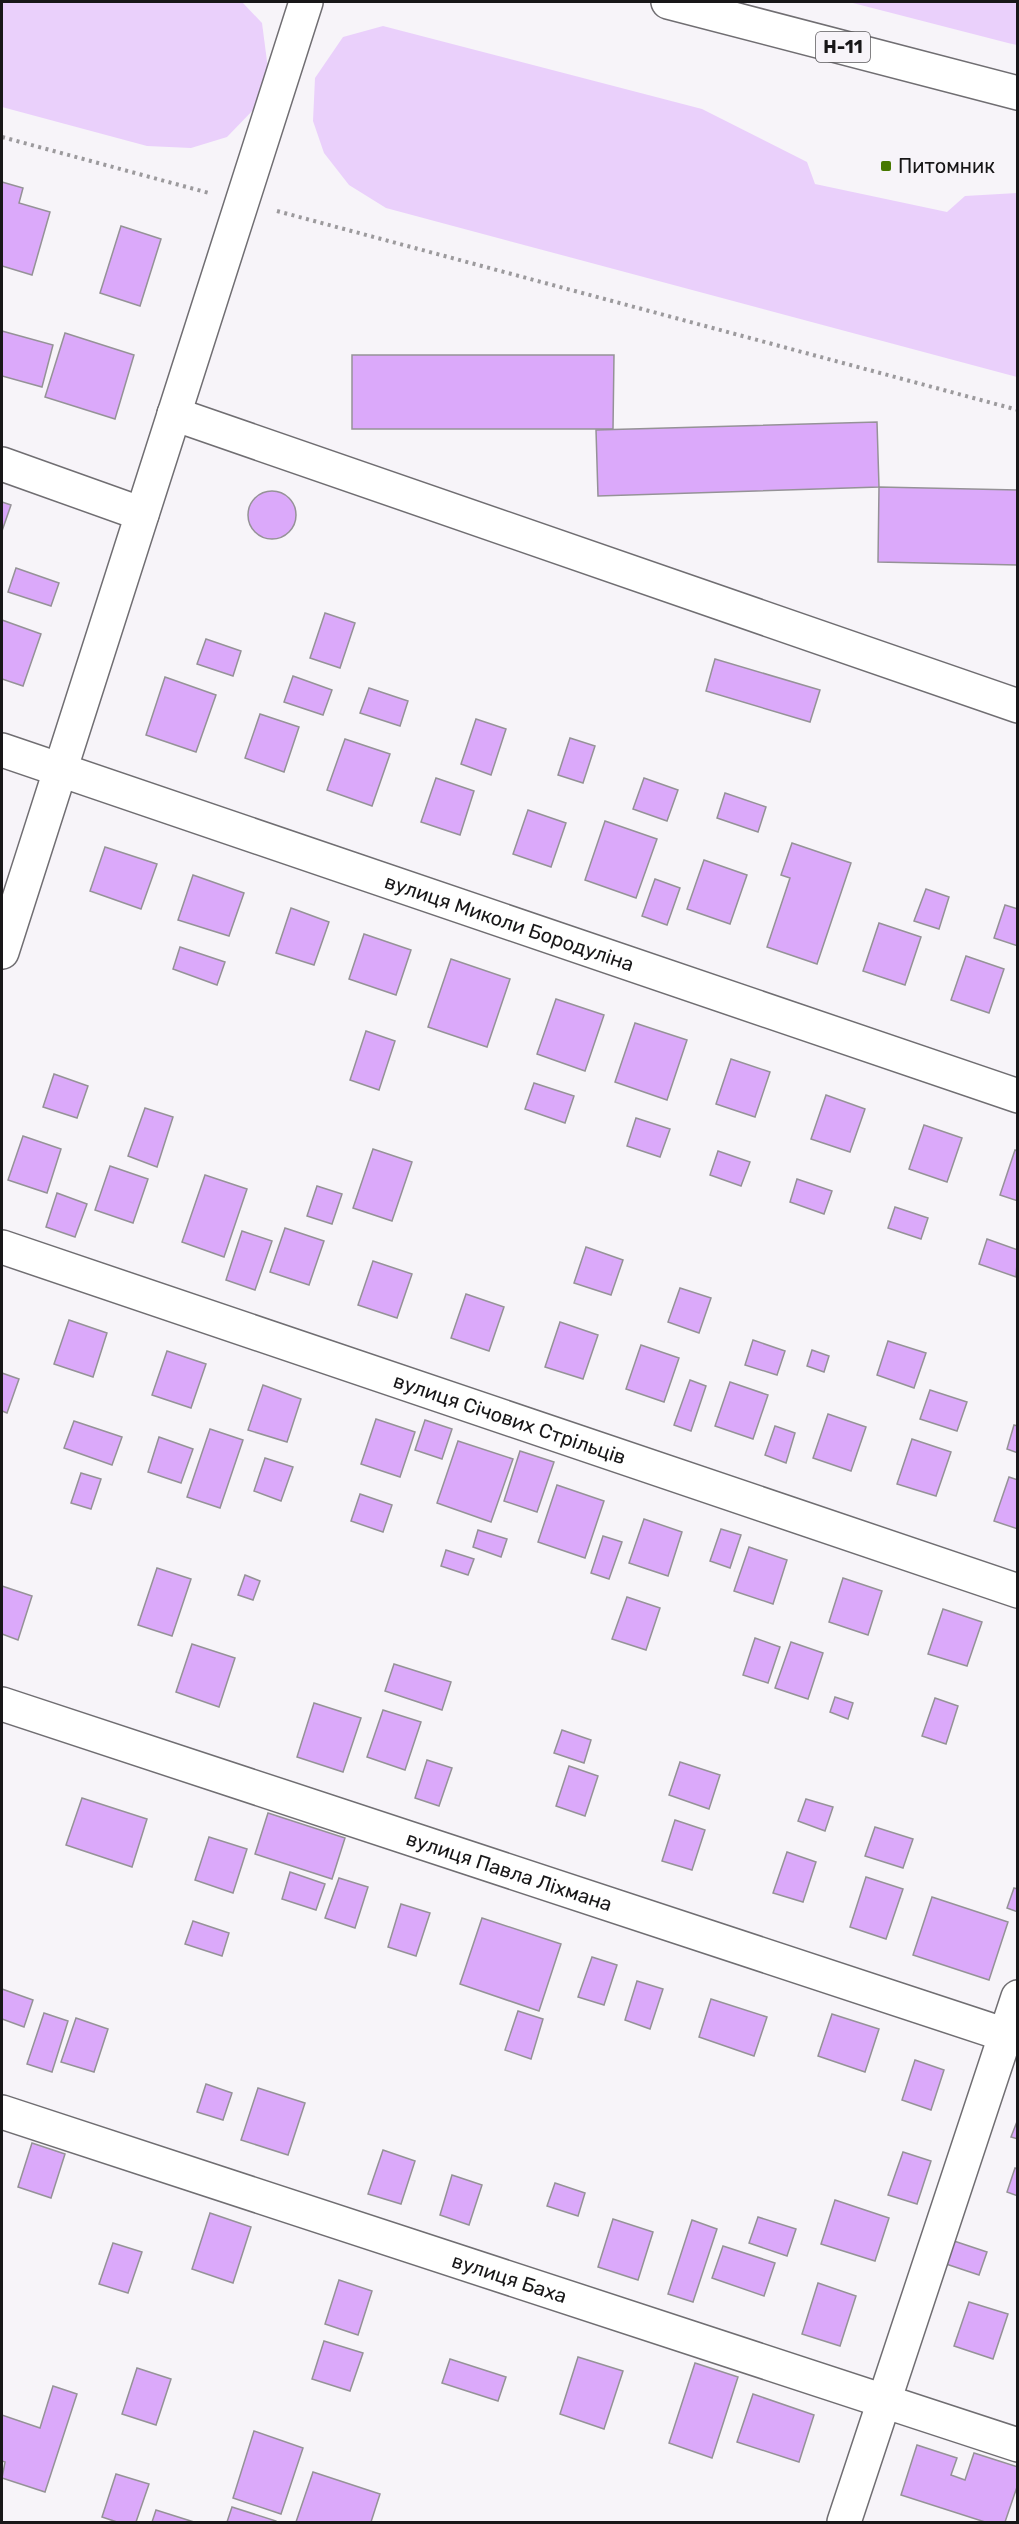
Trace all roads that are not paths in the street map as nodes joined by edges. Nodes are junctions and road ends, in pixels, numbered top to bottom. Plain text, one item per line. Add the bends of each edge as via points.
1 (306, 2) edge
2 (668, 2) edge
3 (1017, 93) edge
4 (174, 414) junction
5 (2, 464) edge
6 (142, 514) junction
7 (1017, 706) edge
8 (2, 750) edge
9 (60, 770) junction
10 (2, 952) edge
11 (1017, 1096) edge
12 (2, 1247) edge
13 (1017, 1591) edge
14 (2, 1704) edge
15 (1017, 1997) edge
16 (1011, 2037) edge
17 (2, 2112) edge
18 (884, 2402) junction
19 (1017, 2445) edge
20 (844, 2523) edge

1 - 4 street
2 - 3 street, Н-11
4 - 6 street
4 - 7 street
5 - 6 street
6 - 9 street
8 - 9 street, вулиця Миколи Бородуліна
9 - 10 street
9 - 11 street, вулиця Миколи Бородуліна
12 - 13 street, вулиця Січових Стрільців
14 - 16 street, вулиця Павла Ліхмана
15 - 16 street
16 - 18 street
17 - 18 street, вулиця Баха
18 - 19 street, вулиця Баха
18 - 20 street

